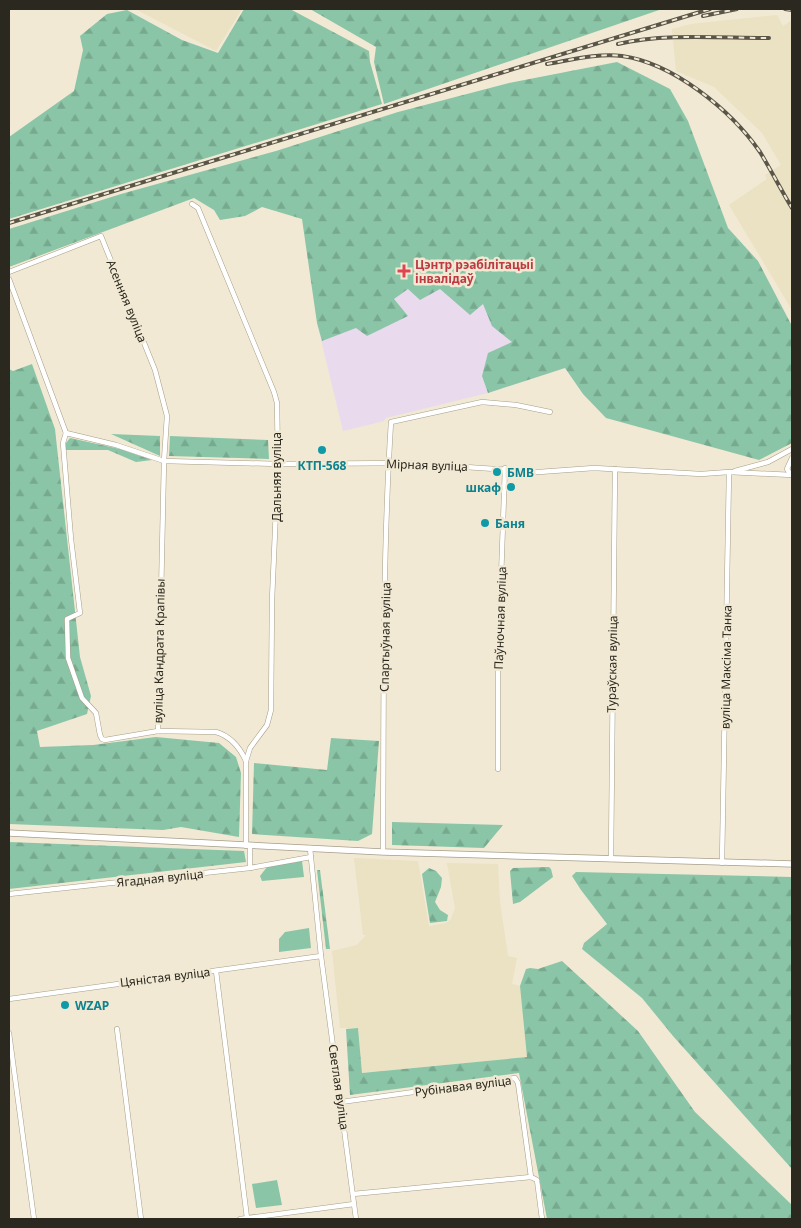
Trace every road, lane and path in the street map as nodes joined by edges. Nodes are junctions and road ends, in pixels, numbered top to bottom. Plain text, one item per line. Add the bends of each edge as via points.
1 (192, 204) dead end
2 (9, 272) edge
3 (9, 279) edge
4 (550, 412) dead end
5 (66, 433) junction
6 (792, 449) edge
7 (792, 458) edge
8 (164, 462) junction
9 (278, 464) junction
10 (388, 464) junction
11 (505, 468) junction
12 (614, 469) junction
13 (729, 472) junction
14 (792, 475) edge
15 (158, 731) junction
16 (246, 762) junction
17 (498, 769) dead end
18 (9, 833) edge
19 (248, 846) junction
20 (310, 848) junction
21 (383, 852) junction
22 (311, 857) junction
23 (611, 859) junction
24 (722, 863) junction
25 (792, 864) edge
26 (250, 868) junction
27 (9, 894) edge
28 (321, 956) junction
29 (216, 971) junction
30 (9, 999) edge
31 (117, 1029) dead end
32 (9, 1033) edge
33 (341, 1102) junction
34 (531, 1177) junction
35 (353, 1194) junction
36 (354, 1204) junction
37 (247, 1218) edge
38 (34, 1219) edge
39 (141, 1219) edge
40 (240, 1219) edge
41 (356, 1219) edge
42 (542, 1219) edge

1 - 9 street, Дальняя вуліца via 198,208 274,392
2 - 8 street, Асенняя вуліца via 101,236 163,395 167,416
3 - 5 street
4 - 10 street, Спартыўная вуліца via 482,402 391,422
5 - 8 street, Мірная вуліца via 116,445
5 - 15 street, вуліца Кандрата Крапівы via 63,443 80,613 67,619 68,658 82,698 96,713 102,738
6 - 13 street via 768,462
7 - 14 street via 787,468
8 - 9 street, Мірная вуліца
8 - 15 street, вуліца Кандрата Крапівы
9 - 10 street, Мірная вуліца
9 - 16 street, Дальняя вуліца via 271,710 267,726 250,748
10 - 11 street, Мірная вуліца
10 - 21 street, Спартыўная вуліца
11 - 12 street, Мірная вуліца via 539,472
11 - 17 street, Паўночная вуліца via 498,661
12 - 13 street, Мірная вуліца via 701,474
12 - 23 street, Тураўская вуліца
13 - 14 street, Мірная вуліца
13 - 24 street, вуліца Максіма Танка
15 - 16 street via 223,734 242,752
16 - 19 street
18 - 19 main road
19 - 20 main road
19 - 26 street
20 - 21 main road
20 - 22 street, Светлая вуліца
21 - 23 main road
22 - 26 street, Ягадная вуліца
22 - 28 street, Светлая вуліца
23 - 24 main road
24 - 25 main road
26 - 27 street, Ягадная вуліца
28 - 29 street, Цяністая вуліца
28 - 33 street, Светлая вуліца
29 - 30 street, Цяністая вуліца
29 - 37 street
31 - 39 street
32 - 38 street
33 - 34 street, Рубінавая вуліца via 515,1078
33 - 35 street, Светлая вуліца
34 - 35 street
34 - 42 street via 537,1180
35 - 36 street, Светлая вуліца
36 - 37 street
36 - 41 street, Светлая вуліца
37 - 40 street

